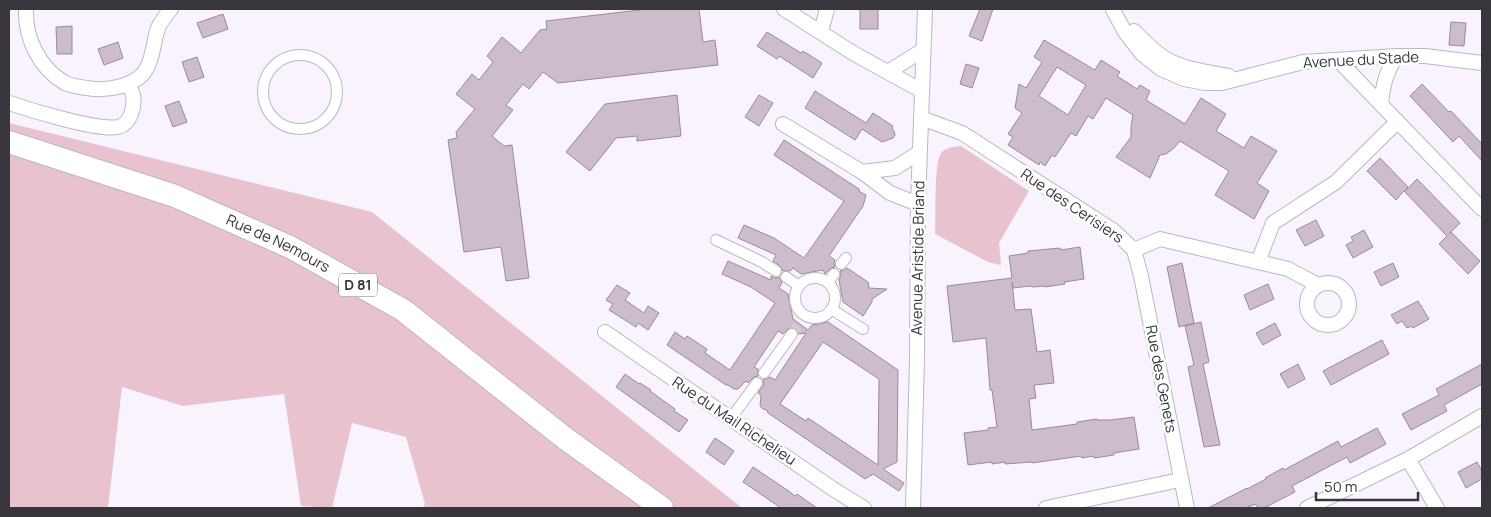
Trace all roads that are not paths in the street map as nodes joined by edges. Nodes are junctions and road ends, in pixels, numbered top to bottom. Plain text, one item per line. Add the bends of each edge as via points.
1 (26, 9) edge
2 (171, 9) edge
3 (784, 9) edge
4 (827, 9) edge
5 (925, 9) edge
6 (1112, 10) edge
7 (821, 32) junction
8 (923, 50) junction
9 (1397, 56) junction
10 (1338, 60) junction
11 (1482, 63) edge
12 (888, 72) junction
13 (128, 84) junction
14 (922, 91) junction
15 (9, 103) edge
16 (1382, 104) junction
17 (921, 118) junction
18 (1397, 122) junction
19 (783, 124) dead end
20 (297, 129) joint
21 (9, 142) edge
22 (920, 152) junction
23 (862, 172) junction
24 (918, 204) junction
25 (1482, 209) edge
26 (716, 240) dead end
27 (1134, 250) junction
28 (1258, 262) junction
29 (776, 271) dead end
30 (834, 274) dead end
31 (786, 277) dead end
32 (828, 283) junction
33 (1318, 285) dead end
34 (799, 286) junction
35 (831, 309) junction
36 (863, 329) dead end
37 (605, 332) dead end
38 (792, 334) tunnel mouth
39 (764, 373) dead end
40 (757, 383) dead end
41 (1482, 416) edge
42 (731, 418) junction
43 (1408, 459) junction
44 (1180, 480) junction
45 (662, 508) edge
46 (864, 508) edge
47 (915, 508) edge
48 (1046, 508) edge
49 (1186, 508) edge
50 (1306, 508) edge
51 (1437, 508) edge

1 - 13 street via 32,46 39,60 53,74 67,84 85,88 103,89
2 - 13 street via 159,27 145,71
3 - 7 street
4 - 7 street
5 - 8 street, Avenue Aristide Briand
6 - 10 street, Avenue du Stade via 1166,60 1188,68 1240,78 1303,62
7 - 12 street
8 - 12 street
8 - 14 street, Avenue Aristide Briand
9 - 10 street, Avenue du Stade
9 - 11 street, Avenue du Stade
9 - 16 street via 1383,85
10 - 16 street
12 - 14 street
13 - 15 street via 134,103 132,112 128,120 118,127 80,122
14 - 17 street, Avenue Aristide Briand
16 - 18 street
17 - 22 street, Avenue Aristide Briand
17 - 27 street, Rue des Cerisiers via 962,132 1114,231
18 - 25 street
18 - 28 street via 1336,182 1273,223
19 - 23 street
20 - 20 street via 320,123 335,103 337,90 327,67 305,55 280,60 266,78 263,89 266,106 276,120
21 - 45 main road, Rue de Nemours / D 81 via 175,196 290,247 403,310 566,439
22 - 23 street via 895,168
22 - 24 street, Avenue Aristide Briand
23 - 24 street via 890,192
24 - 47 street, Avenue Aristide Briand
26 - 29 street
27 - 28 street, Rue des Cerisiers via 1160,239
27 - 44 street, Rue des Genets
28 - 33 street, Rue des Cerisiers via 1288,269
30 - 32 street
31 - 34 street
32 - 34 street via 816,278
32 - 35 street via 834,298
34 - 35 street via 794,299 802,319 822,317
35 - 36 street
37 - 42 street, Rue du Mail Richelieu
38 - 39 street
40 - 42 street
41 - 43 street
42 - 46 street, Rue du Mail Richelieu
43 - 50 street
43 - 51 street
44 - 48 street
44 - 49 street, Rue des Genets

